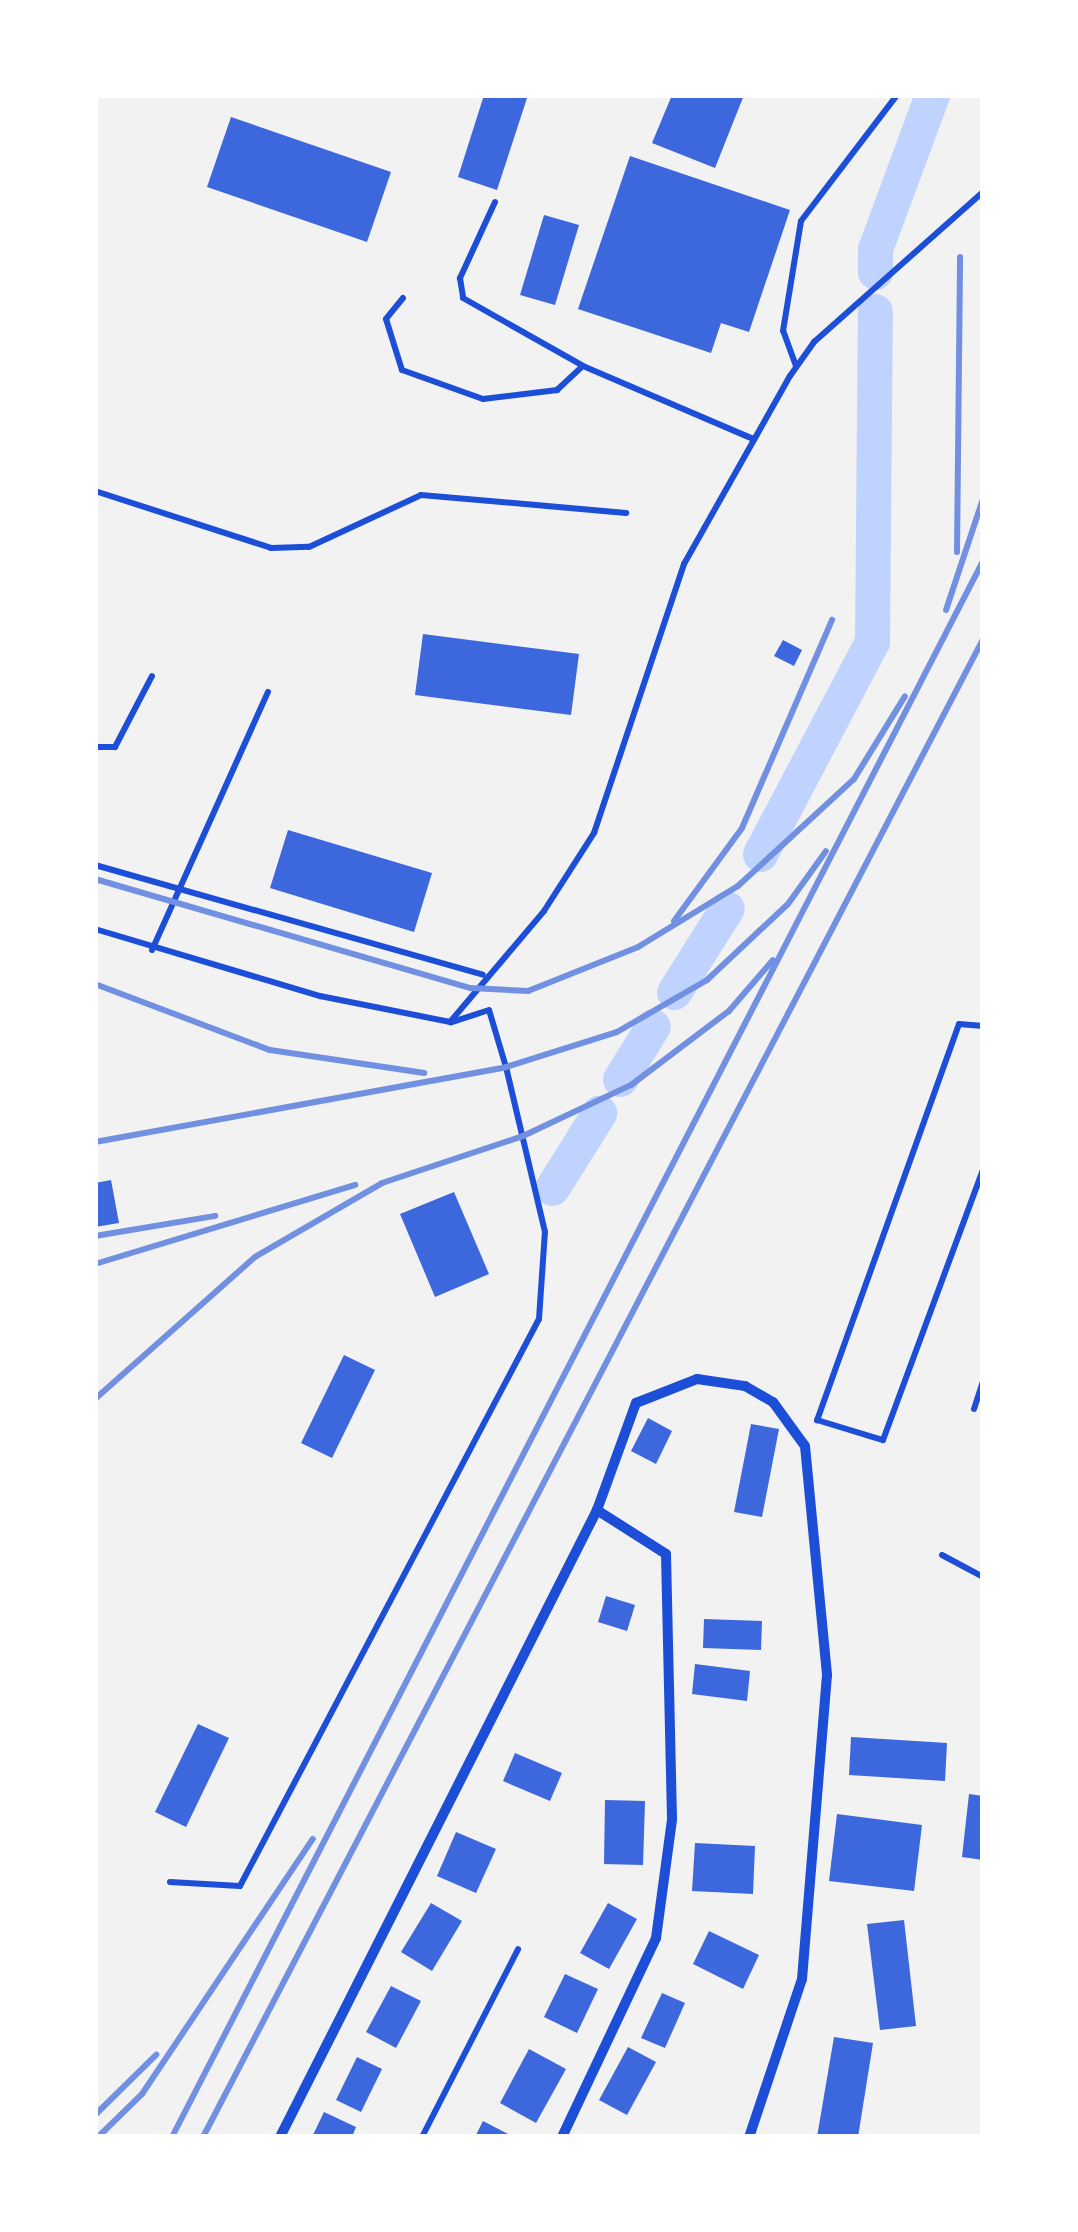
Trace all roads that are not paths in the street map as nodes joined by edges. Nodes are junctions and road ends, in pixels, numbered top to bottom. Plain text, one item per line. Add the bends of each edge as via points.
1 (897, 95) edge
2 (983, 192) edge
3 (494, 202) dead end
4 (403, 298) dead end
5 (583, 366) junction
6 (797, 367) junction
7 (753, 439) junction
8 (95, 490) edge
9 (626, 514) dead end
10 (152, 676) dead end
11 (268, 692) dead end
12 (95, 747) edge
13 (95, 864) edge
14 (178, 892) junction
15 (95, 929) edge
16 (152, 950) junction
17 (484, 975) junction
18 (450, 1022) junction
19 (983, 1026) edge
20 (983, 1170) edge
21 (983, 1380) edge
22 (974, 1409) dead end
23 (597, 1510) junction
24 (942, 1555) dead end
25 (983, 1577) edge
26 (170, 1882) dead end
27 (518, 1949) dead end
28 (280, 2137) edge
29 (422, 2137) edge
30 (562, 2137) edge
31 (749, 2137) edge

1 - 6 lane via 801,221 784,330
2 - 6 lane
3 - 5 lane via 460,278 463,298
4 - 5 lane via 386,319 402,370 483,399 557,390
5 - 7 lane
6 - 7 lane
7 - 17 lane via 684,564 594,833 544,911
8 - 9 lane via 271,548 309,546 420,495
10 - 12 lane via 116,747
11 - 14 lane
13 - 14 lane
14 - 16 lane
14 - 17 lane
15 - 16 lane
16 - 18 lane
17 - 18 lane
18 - 26 lane via 489,1010 501,1048 545,1232 539,1319 240,1886
19 - 20 lane via 958,1024 818,1420 883,1440
21 - 22 lane
23 - 28 street
23 - 30 street via 666,1554 672,1820 656,1938
23 - 31 street via 636,1402 698,1379 745,1386 773,1402 804,1446 827,1676 802,1979
24 - 25 lane
27 - 29 lane

